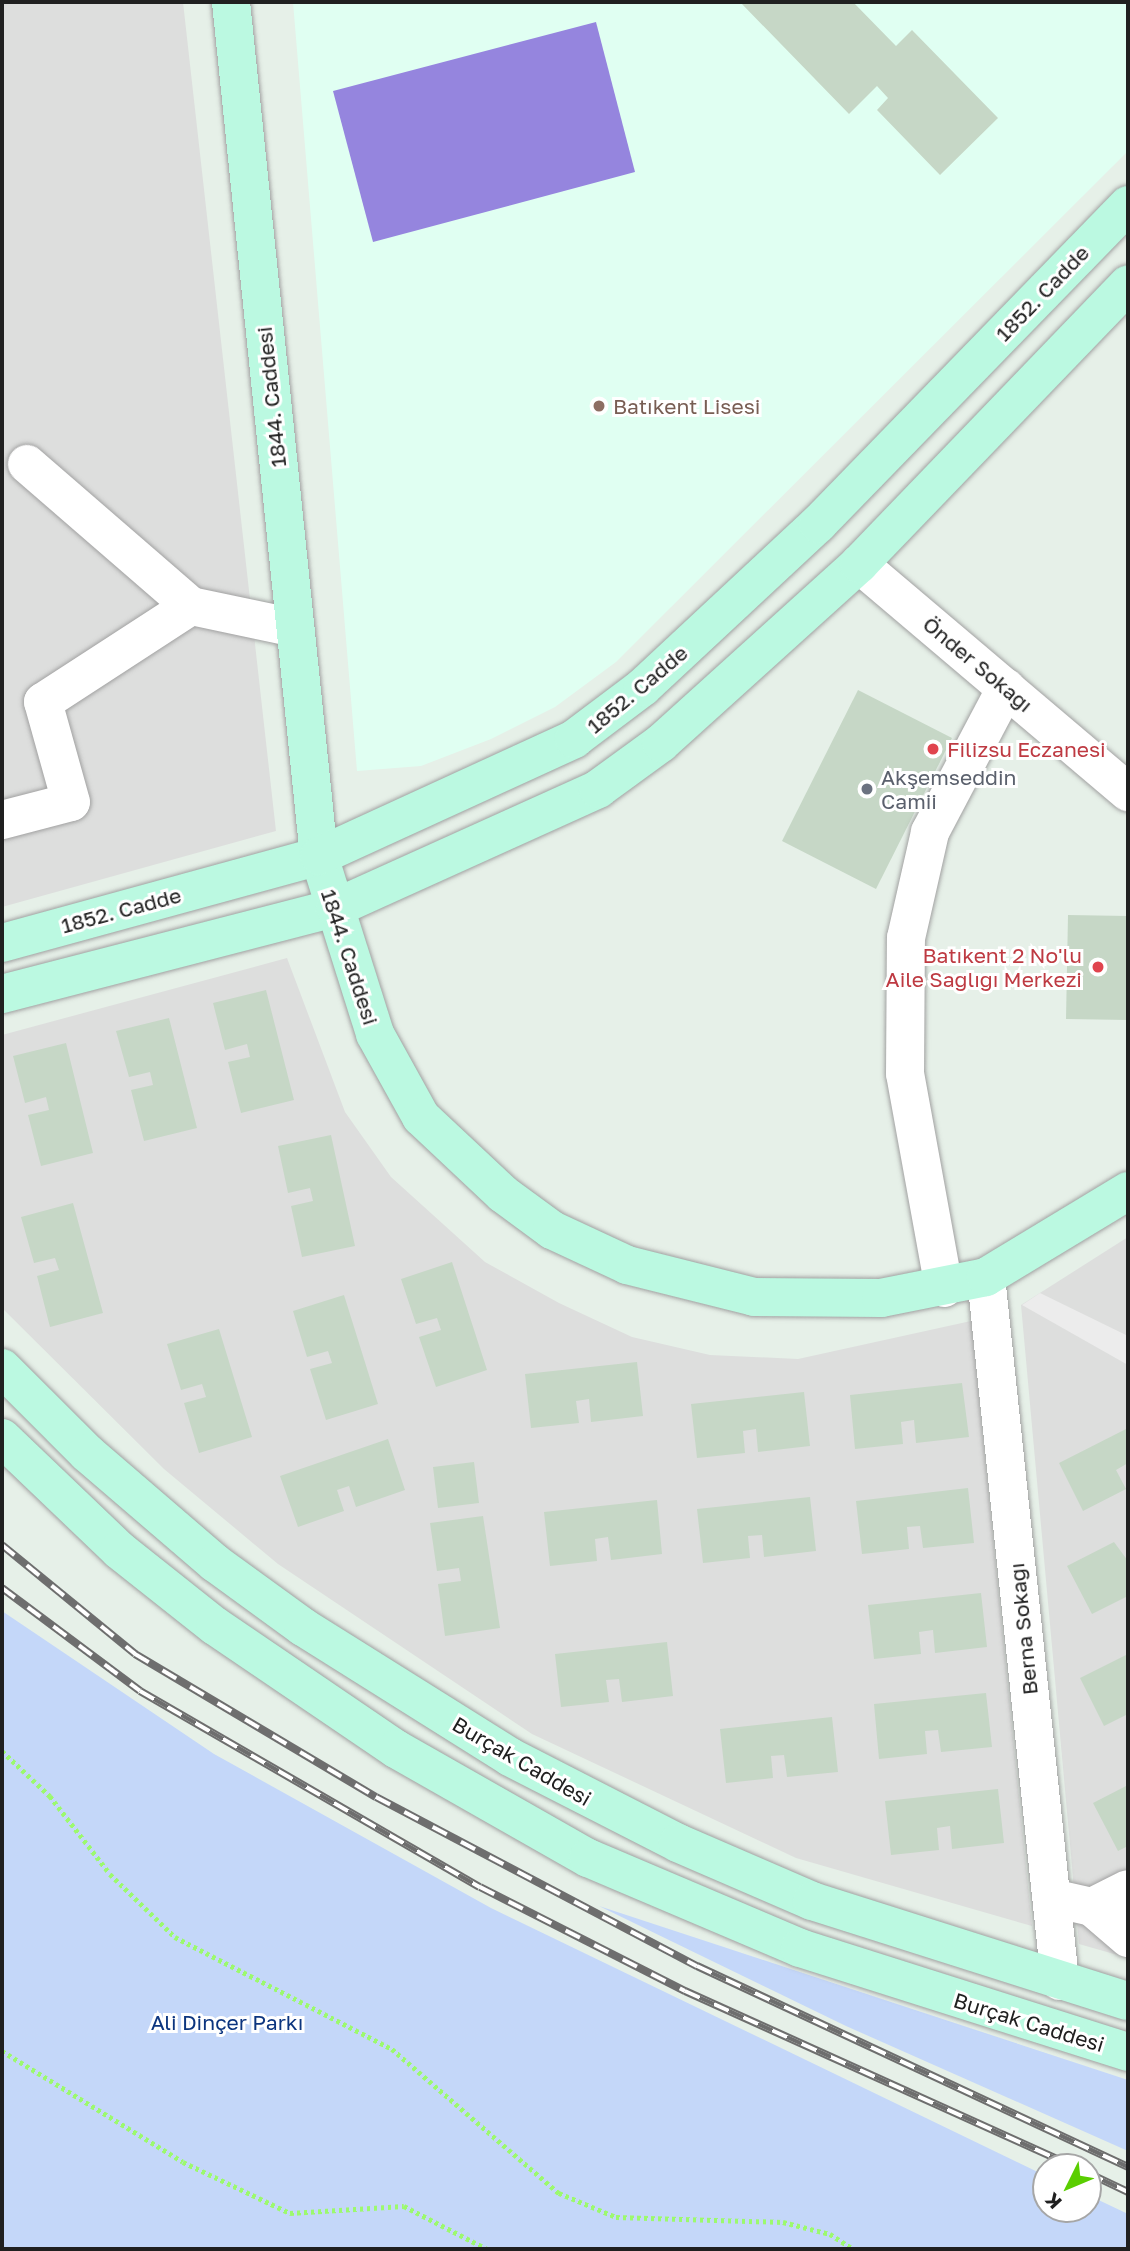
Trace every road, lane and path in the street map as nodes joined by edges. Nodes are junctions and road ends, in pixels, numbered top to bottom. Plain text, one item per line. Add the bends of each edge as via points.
1 (231, 2) edge
2 (1128, 205) edge
3 (1128, 284) edge
4 (27, 464) dead end
5 (859, 564) junction
6 (191, 606) junction
7 (295, 628) junction
8 (1006, 688) junction
9 (1128, 792) edge
10 (2, 820) edge
11 (318, 856) junction
12 (335, 908) junction
13 (2, 943) edge
14 (2, 994) edge
15 (1128, 1191) edge
16 (986, 1277) junction
17 (944, 1288) junction
18 (2, 1368) edge
19 (2, 1438) edge
20 (2, 1751) edge
21 (1128, 1889) edge
22 (1052, 1898) junction
23 (1092, 1907) junction
24 (1128, 1938) edge
25 (1060, 1981) junction
26 (1128, 2001) edge
27 (2, 2051) edge
28 (1128, 2053) edge
29 (487, 2249) edge
30 (853, 2249) edge

1 - 7 street, 1844. Caddesi
2 - 11 street, 1852. Cadde via 818,524 607,716 543,757
3 - 5 street
4 - 6 street
5 - 8 street, Önder Sokağı
5 - 12 street via 621,774 565,808
6 - 7 street
6 - 10 street via 43,702 71,802
7 - 11 street, 1844. Caddesi
8 - 9 street, Önder Sokağı
8 - 17 street via 922,851 906,938 905,1074
11 - 12 street, 1844. Caddesi
11 - 13 street, 1852. Cadde
12 - 14 street
12 - 17 street, 1844. Caddesi via 375,1034 408,1099 459,1157 552,1230 627,1265 754,1297 881,1298
15 - 16 street, 1844. Caddesi
16 - 17 street, 1844. Caddesi
16 - 22 street, Berna Sokağı
18 - 25 street, Burçak Caddesi via 215,1563 303,1627 510,1756 653,1831 812,1901
19 - 28 street, Burçak Caddesi via 119,1550 236,1641 396,1749 588,1858 800,1948
20 - 30 path via 50,1796 110,1874 174,1937 392,2049 559,2193 616,2217 783,2222 830,2234
21 - 23 street
22 - 23 street
22 - 25 street, Berna Sokağı
23 - 24 street
25 - 26 street, Burçak Caddesi
27 - 29 path via 183,2162 290,2213 404,2206

